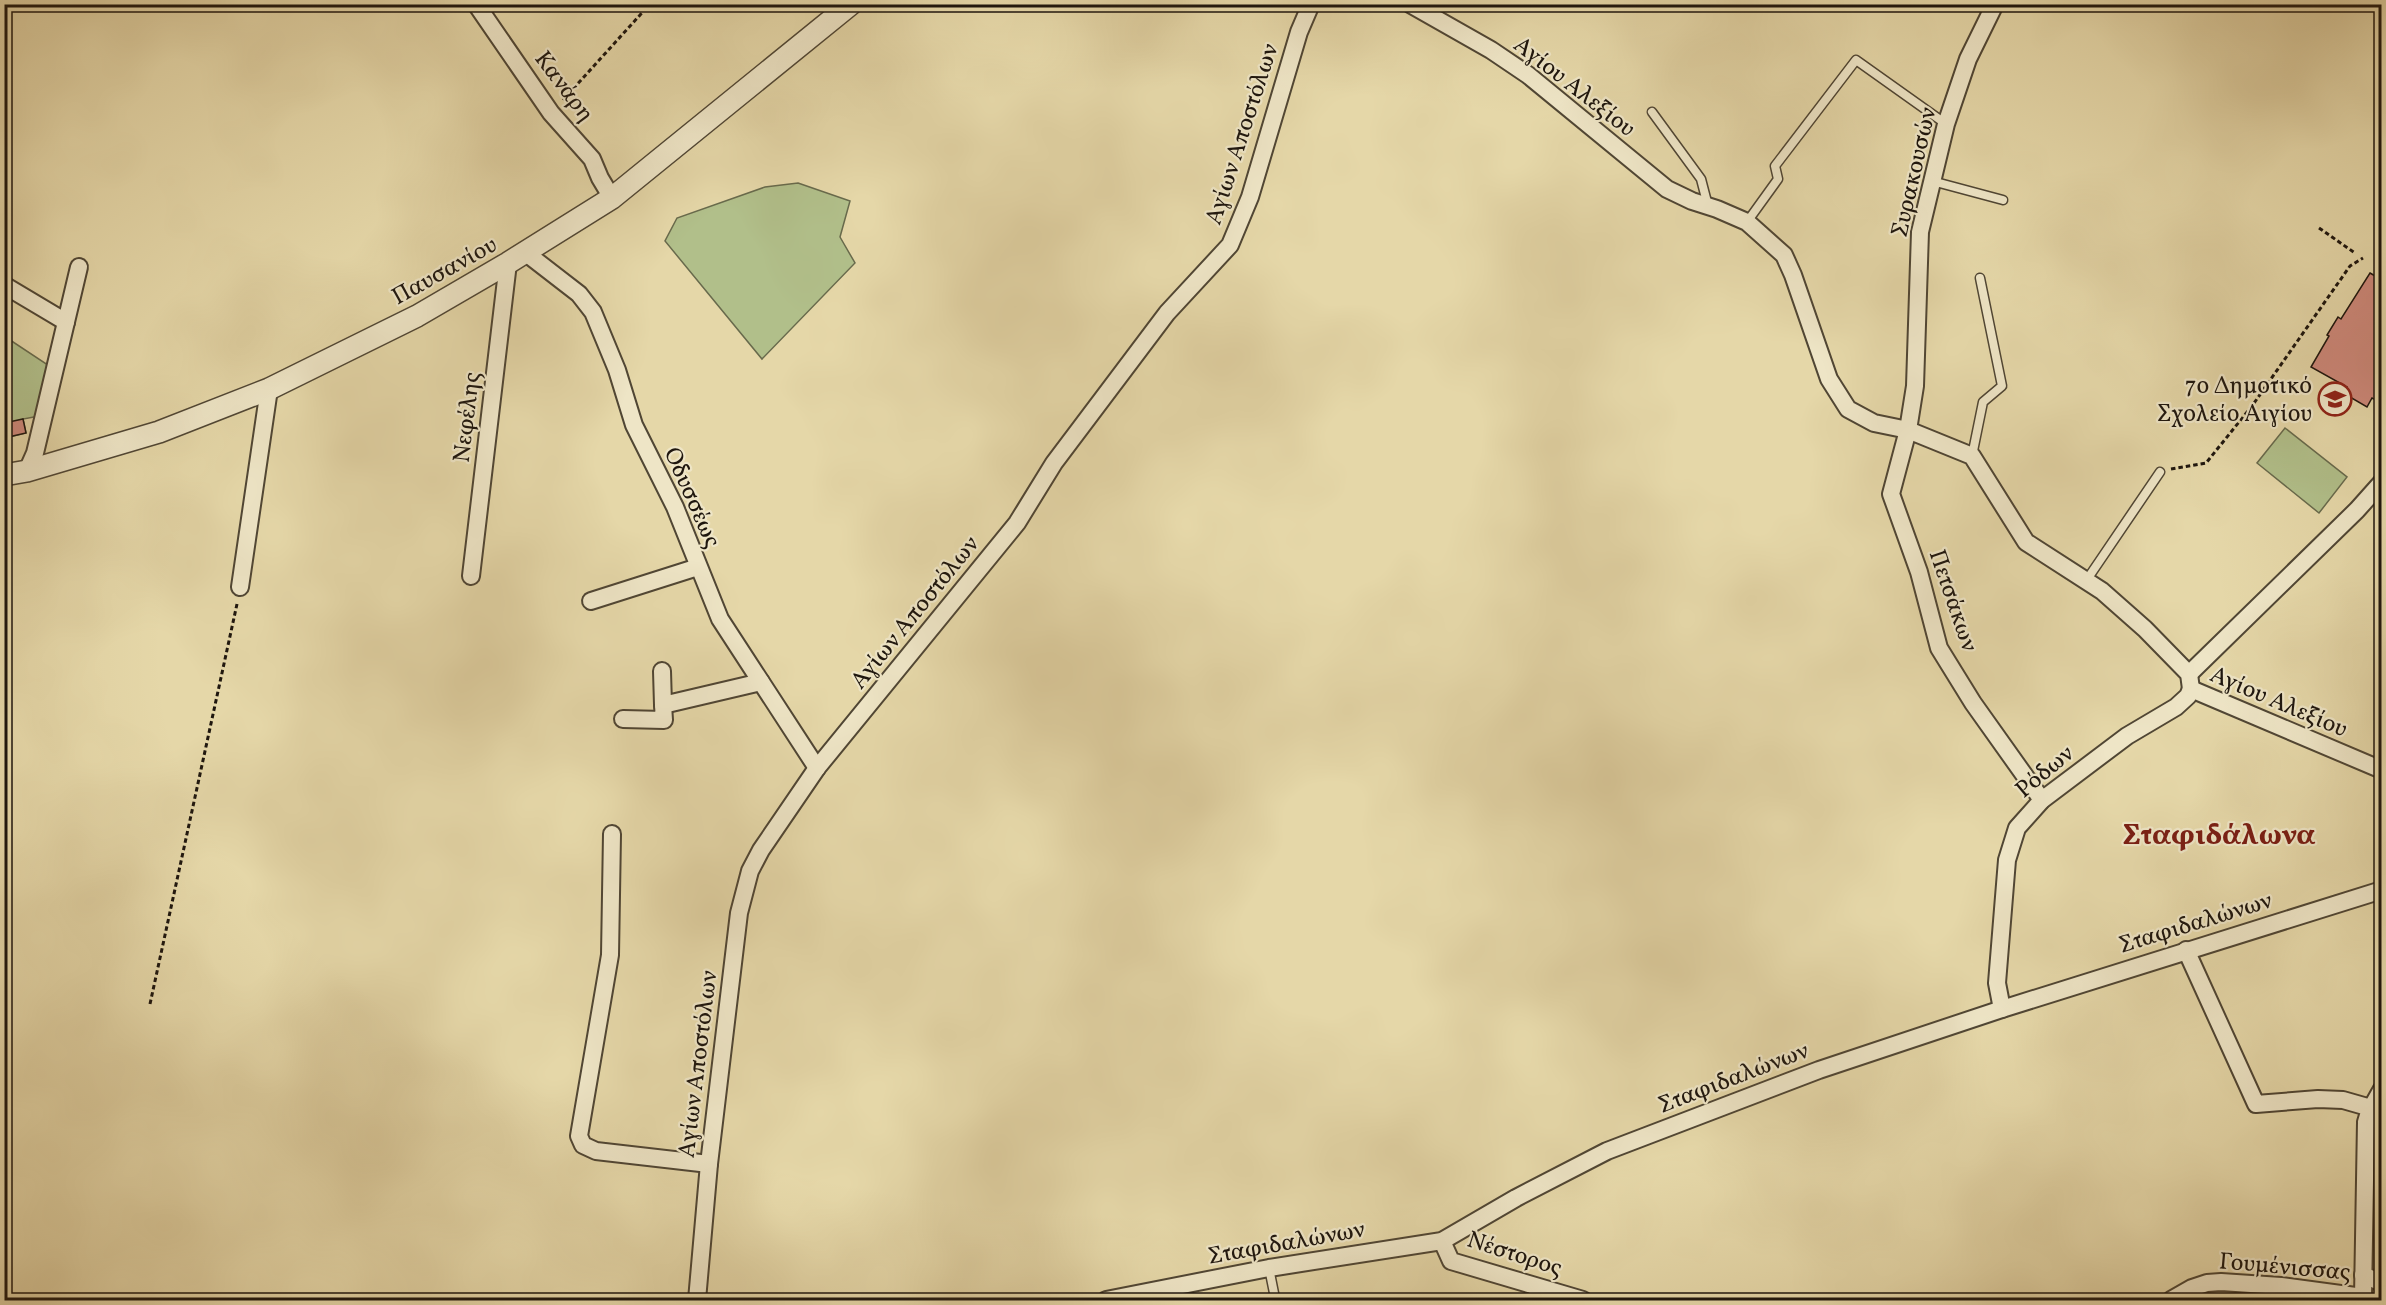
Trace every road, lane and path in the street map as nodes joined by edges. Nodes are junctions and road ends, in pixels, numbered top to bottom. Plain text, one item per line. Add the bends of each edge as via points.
1 (476, 4) edge
2 (650, 4) edge
3 (850, 4) edge
4 (1311, 4) edge
5 (1410, 4) edge
6 (1995, 4) edge
7 (1652, 112) dead end
8 (551, 113) junction
9 (1946, 124) junction
10 (1932, 181) junction
11 (612, 198) junction
12 (2002, 200) dead end
13 (1708, 206) junction
14 (1747, 222) junction
15 (2319, 228) dead end
16 (2355, 254) dead end
17 (517, 258) junction
18 (2363, 258) dead end
19 (79, 267) dead end
20 (1980, 278) dead end
21 (4, 285) edge
22 (66, 322) junction
23 (269, 389) junction
24 (1908, 430) junction
25 (1972, 456) junction
26 (27, 471) junction
27 (2160, 472) joint
28 (4, 475) edge
29 (2382, 482) edge
30 (698, 567) junction
31 (471, 576) dead end
32 (2086, 581) junction
33 (240, 587) joint
34 (591, 601) dead end
35 (662, 671) dead end
36 (2190, 681) junction
37 (761, 682) junction
38 (663, 705) junction
39 (623, 718) dead end
40 (817, 768) junction
41 (2382, 770) edge
42 (2042, 800) junction
43 (612, 834) dead end
44 (2382, 890) edge
45 (2186, 950) junction
46 (150, 1005) dead end
47 (2002, 1008) junction
48 (2382, 1089) edge
49 (2371, 1108) junction
50 (709, 1164) junction
51 (1442, 1241) junction
52 (1269, 1268) junction
53 (2363, 1275) junction
54 (2382, 1283) edge
55 (1534, 1293) edge
56 (2364, 1299) edge
57 (697, 1300) edge
58 (1106, 1300) edge
59 (1273, 1300) edge
60 (1583, 1300) edge
61 (2171, 1300) edge

1 - 8 street, Κανάρη
2 - 8 path
3 - 11 street, Παυσανίου
4 - 40 street, Αγίων Αποστόλων via 1299,32 1250,197 1230,245 1167,313 1054,463 1017,523
5 - 13 street, Αγίου Αλεξίου via 1528,75 1667,189
6 - 9 street, Συρακουσών via 1968,58
7 - 13 lane, Αγίου Αλεξίου via 1701,179
8 - 11 street, Κανάρη via 592,159
9 - 10 street, Συρακουσών
9 - 14 lane via 1856,60 1775,166 1778,179
10 - 12 lane
10 - 24 street, Συρακουσών via 1920,232 1915,386
11 - 17 street, Παυσανίου
13 - 14 street, Αγίου Αλεξίου
14 - 24 street, Αγίου Αλεξίου via 1784,255 1829,379 1848,409 1874,423
15 - 16 path
17 - 23 street, Παυσανίου via 417,316
17 - 30 street, Οδυσσέως via 579,294 593,312 634,425 675,507
17 - 31 street, Νεφέλης
18 - 27 path via 2350,266 2252,406 2206,463
19 - 22 street
20 - 25 lane via 2002,386 1983,402
21 - 22 street
22 - 26 street via 35,453
23 - 26 street, Παυσανίου via 159,432
23 - 33 street
24 - 25 street, Αγίου Αλεξίου
24 - 42 street, Πετσάκων via 1891,494 1919,572 1939,648 1972,703
25 - 32 street, Αγίου Αλεξίου via 2026,542
26 - 28 street, Παυσανίου
27 - 32 lane
29 - 36 street, Ρόδων
30 - 34 street
30 - 37 street, Οδυσσέως via 720,619
32 - 36 street, Αγίου Αλεξίου via 2145,629
33 - 46 path
35 - 38 street
36 - 41 street, Αγίου Αλεξίου
36 - 42 street, Ρόδων via 2188,696 2176,707 2127,736
37 - 38 street
37 - 40 street, Οδυσσέως
38 - 39 street via 664,720
40 - 50 street, Αγίων Αποστόλων via 760,850 742,892
42 - 47 street, Ρόδων via 2017,828 2007,860 1997,983
43 - 50 street via 610,955 579,1136 583,1145 596,1150
44 - 45 street, Σταφιδαλώνων
45 - 47 street, Σταφιδαλώνων
45 - 49 street via 2256,1104 2318,1099 2343,1100
47 - 51 street, Σταφιδαλώνων via 1819,1070 1607,1151
48 - 49 street
49 - 53 street via 2366,1128
50 - 57 street, Αγίων Αποστόλων
51 - 52 street, Σταφιδαλώνων
51 - 55 street, Νέστορος via 1451,1261
52 - 58 street, Σταφιδαλώνων
52 - 59 lane
53 - 54 street
53 - 56 street
55 - 60 street, Νέστορος
56 - 61 street, Γουμένισσας via 2282,1286 2221,1282 2192,1288

